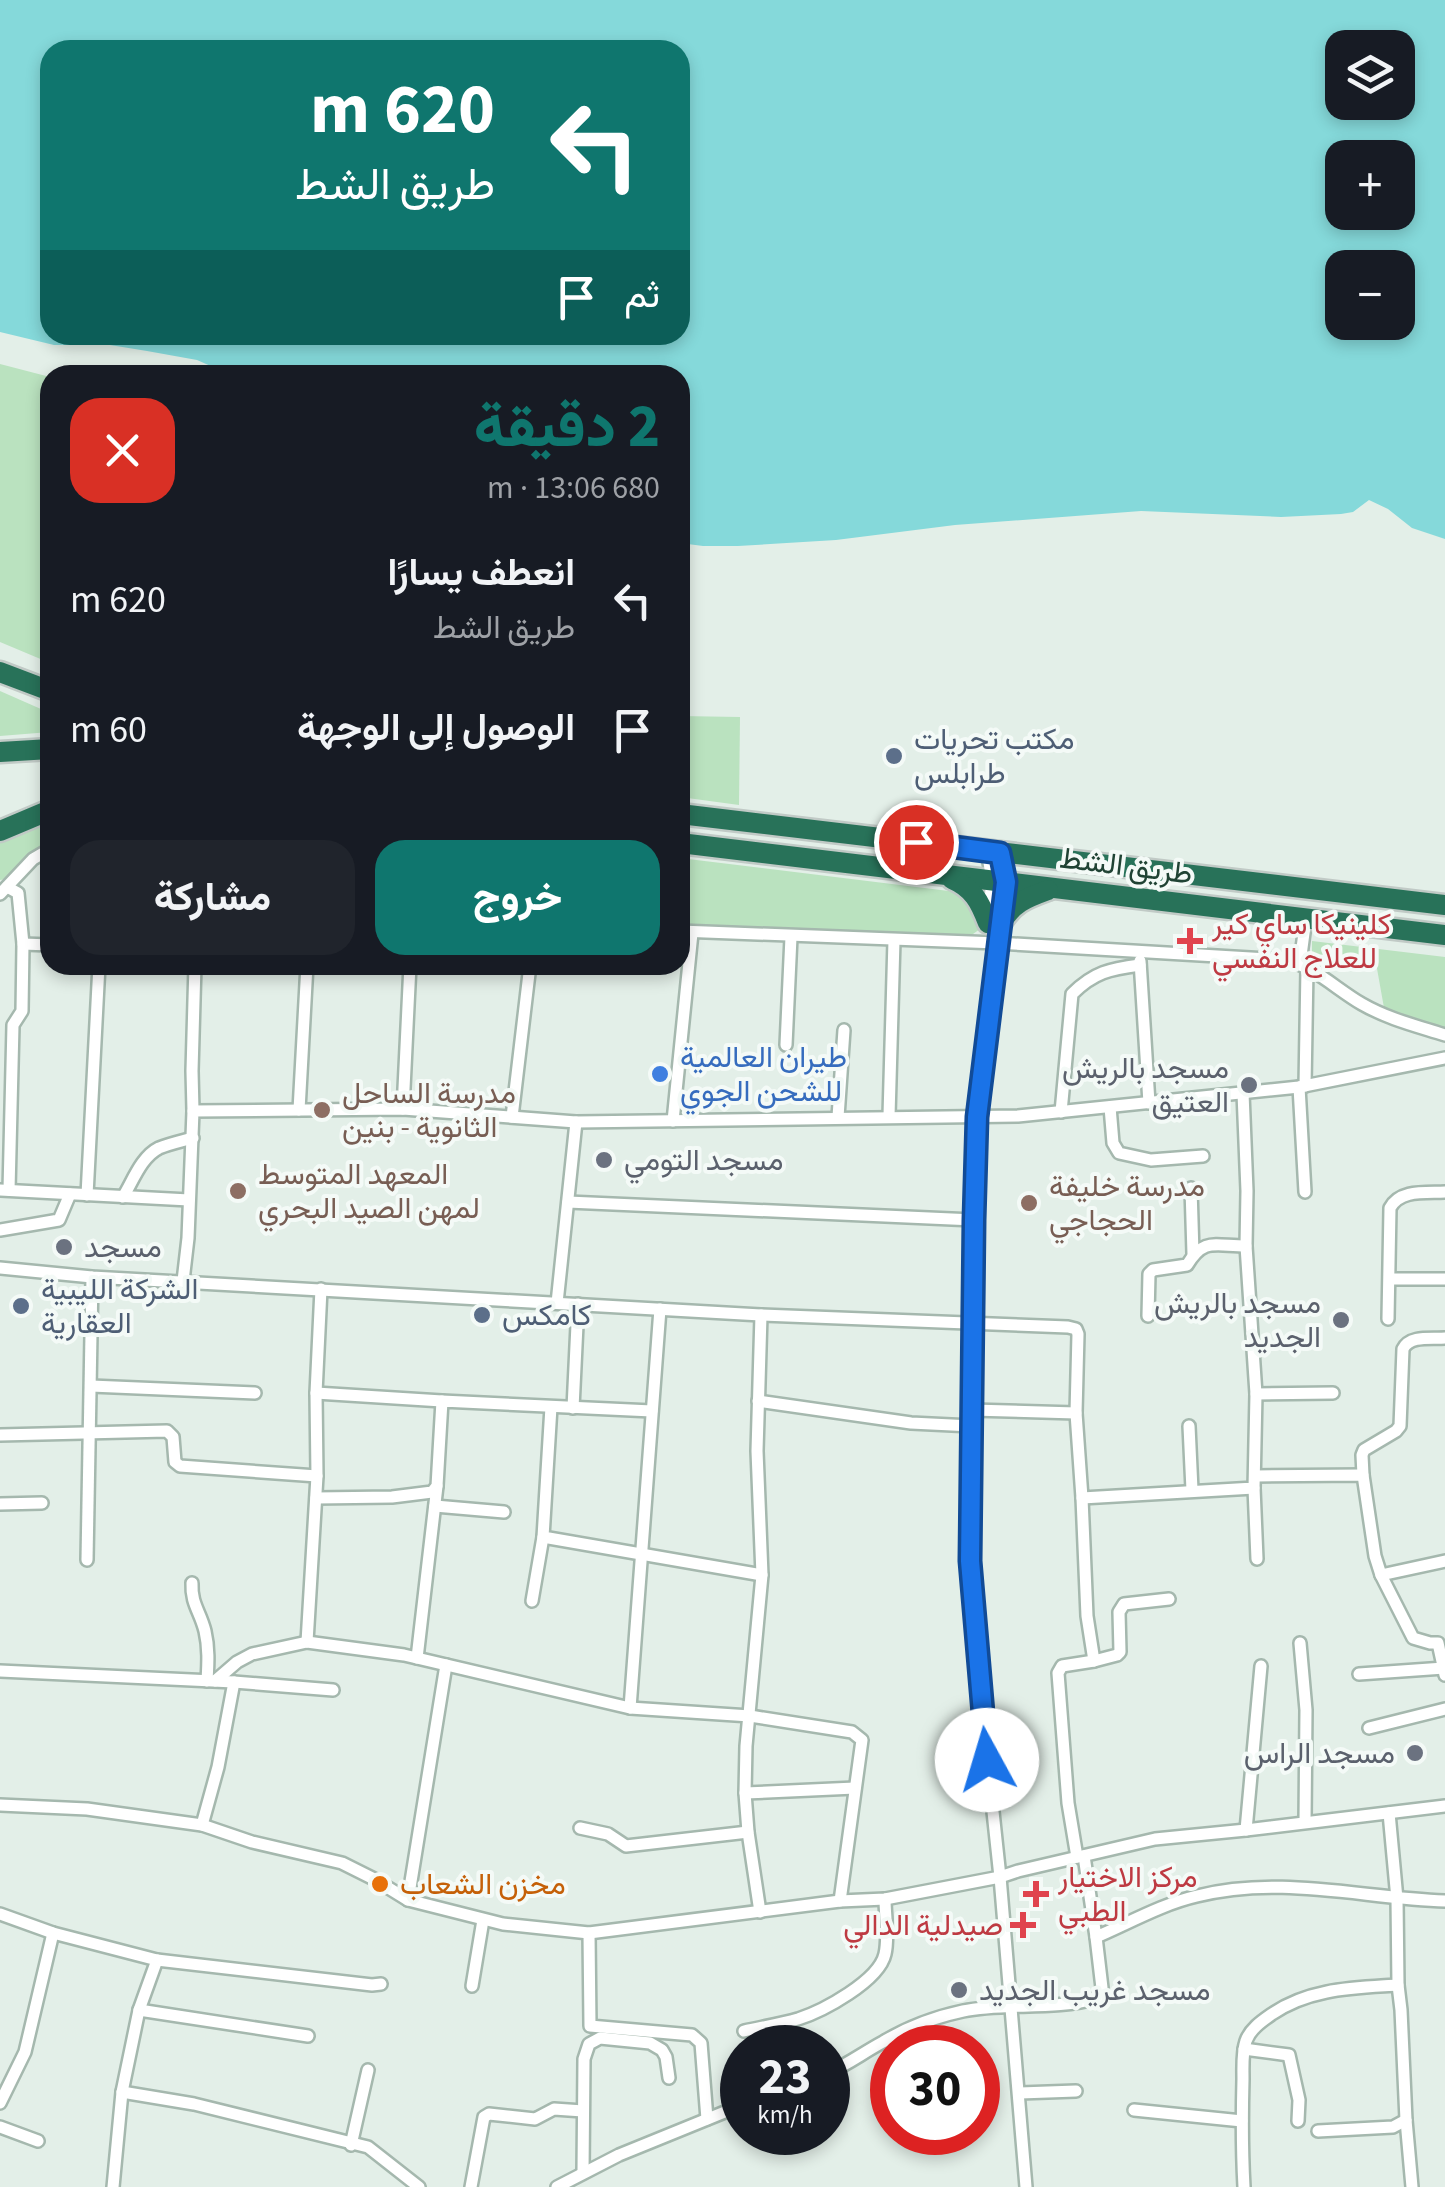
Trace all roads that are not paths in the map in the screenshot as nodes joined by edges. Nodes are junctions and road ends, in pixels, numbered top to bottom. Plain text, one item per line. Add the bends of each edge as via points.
1 (0, 672) edge
2 (40, 687) edge
3 (40, 749) edge
4 (0, 752) edge
5 (40, 814) edge
6 (690, 815) edge
7 (0, 831) edge
8 (690, 844) edge
9 (993, 852) junction
10 (40, 856) edge
11 (941, 874) junction
12 (999, 881) junction
13 (1054, 888) junction
14 (3, 890) edge
15 (1445, 906) edge
16 (1306, 918) junction
17 (690, 932) edge
18 (995, 932) junction
19 (1445, 936) edge
20 (792, 937) junction
21 (894, 940) junction
22 (23, 944) junction
23 (40, 945) edge
24 (1140, 958) junction
25 (1303, 966) junction
26 (98, 975) edge
27 (195, 975) edge
28 (306, 975) edge
29 (410, 975) edge
30 (529, 975) edge
31 (683, 975) edge
32 (844, 1030) dead end
33 (1445, 1036) edge
34 (786, 1045) dead end
35 (1445, 1058) edge
36 (1302, 1086) junction
37 (1243, 1093) junction
38 (1149, 1103) junction
39 (1110, 1107) junction
40 (403, 1109) junction
41 (299, 1110) junction
42 (194, 1111) junction
43 (1061, 1112) junction
44 (838, 1116) junction
45 (890, 1116) junction
46 (512, 1117) junction
47 (977, 1117) junction
48 (674, 1120) junction
49 (576, 1122) junction
50 (192, 1138) junction
51 (1203, 1156) dead end
52 (1192, 1188) dead end
53 (4, 1190) edge
54 (1305, 1192) dead end
55 (1445, 1192) edge
56 (70, 1194) junction
57 (87, 1195) junction
58 (124, 1197) junction
59 (188, 1200) junction
60 (568, 1202) junction
61 (974, 1220) junction
62 (0, 1230) edge
63 (1246, 1246) junction
64 (1194, 1254) junction
65 (0, 1268) edge
66 (92, 1277) junction
67 (1390, 1279) junction
68 (1445, 1279) edge
69 (183, 1281) junction
70 (320, 1289) junction
71 (557, 1302) junction
72 (578, 1304) junction
73 (660, 1310) junction
74 (760, 1315) junction
75 (1148, 1316) dead end
76 (1388, 1319) dead end
77 (972, 1324) junction
78 (1445, 1338) edge
79 (92, 1386) junction
80 (255, 1392) dead end
81 (316, 1393) junction
82 (1334, 1393) dead end
83 (1256, 1394) junction
84 (442, 1401) junction
85 (758, 1402) junction
86 (551, 1407) junction
87 (573, 1408) junction
88 (972, 1410) junction
89 (652, 1411) junction
90 (1076, 1413) junction
91 (972, 1426) junction
92 (1189, 1426) dead end
93 (91, 1432) junction
94 (0, 1435) edge
95 (1362, 1475) junction
96 (317, 1476) junction
97 (1255, 1482) junction
98 (436, 1486) junction
99 (1192, 1490) junction
100 (316, 1498) junction
101 (1082, 1498) junction
102 (42, 1503) dead end
103 (0, 1504) edge
104 (435, 1506) junction
105 (504, 1512) dead end
106 (542, 1537) junction
107 (641, 1553) junction
108 (1258, 1558) dead end
109 (87, 1560) dead end
110 (1445, 1561) edge
111 (762, 1574) junction
112 (1381, 1575) junction
113 (192, 1582) dead end
114 (1169, 1598) dead end
115 (532, 1601) dead end
116 (307, 1642) junction
117 (1300, 1642) dead end
118 (1442, 1642) edge
119 (418, 1658) junction
120 (1094, 1661) junction
121 (446, 1665) junction
122 (1261, 1666) dead end
123 (1444, 1671) edge
124 (0, 1672) edge
125 (1360, 1674) dead end
126 (211, 1681) junction
127 (234, 1682) junction
128 (334, 1690) dead end
129 (630, 1708) junction
130 (1445, 1709) edge
131 (750, 1716) junction
132 (1369, 1728) dead end
133 (855, 1788) junction
134 (745, 1793) junction
135 (0, 1805) edge
136 (1445, 1806) edge
137 (1390, 1813) junction
138 (1304, 1822) junction
139 (202, 1825) junction
140 (580, 1828) dead end
141 (1246, 1830) junction
142 (748, 1832) junction
143 (1080, 1857) junction
144 (1000, 1877) junction
145 (886, 1898) junction
146 (1397, 1899) junction
147 (408, 1900) junction
148 (840, 1901) junction
149 (1445, 1902) edge
150 (760, 1912) junction
151 (0, 1914) edge
152 (483, 1920) junction
153 (53, 1933) junction
154 (589, 1933) junction
155 (1096, 1937) junction
156 (156, 1960) junction
157 (381, 1984) dead end
158 (1398, 1985) junction
159 (472, 1986) dead end
160 (1010, 2006) junction
161 (138, 2010) junction
162 (769, 2025) edge
163 (308, 2036) dead end
164 (1244, 2049) junction
165 (850, 2061) edge
166 (368, 2070) dead end
167 (668, 2078) dead end
168 (1076, 2090) dead end
169 (122, 2092) junction
170 (1020, 2093) junction
171 (0, 2102) edge
172 (1134, 2110) dead end
173 (583, 2111) junction
174 (720, 2114) edge
175 (707, 2119) junction
176 (1242, 2120) junction
177 (1406, 2120) junction
178 (1298, 2121) dead end
179 (0, 2127) edge
180 (1318, 2131) dead end
181 (38, 2141) dead end
182 (351, 2145) junction
183 (583, 2172) junction
184 (113, 2187) edge
185 (419, 2187) edge
186 (471, 2187) edge
187 (557, 2187) edge
188 (1026, 2187) edge
189 (1244, 2187) edge
190 (1412, 2187) edge

1 - 2 highway
3 - 4 highway
5 - 7 highway
6 - 9 highway, طريق الشط
8 - 11 highway, طريق الشط
9 - 12 street
9 - 15 highway, طريق الشط
10 - 14 street
11 - 12 highway, طريق الشط
11 - 18 highway via 975,894
12 - 13 highway, طريق الشط
12 - 18 street
13 - 16 highway, طريق الشط
13 - 18 highway via 1020,900
14 - 22 street via 18,893
16 - 19 highway, طريق الشط
16 - 25 street
17 - 20 street
18 - 21 street
18 - 24 street
18 - 47 street
20 - 21 street
20 - 34 street
21 - 45 street
22 - 23 street
22 - 53 street
24 - 25 street via 1285,960
24 - 38 street
24 - 43 street via 1087,979 1072,994
25 - 33 street via 1392,1019
25 - 36 street
26 - 57 street
27 - 42 street
28 - 41 street
29 - 40 street
30 - 46 street
31 - 48 street
32 - 44 street
35 - 36 street
36 - 37 street
36 - 54 street
37 - 38 street
37 - 63 street
38 - 39 street
39 - 43 street
39 - 51 street via 1119,1153 1151,1160
40 - 41 street
40 - 46 street
41 - 42 street
42 - 50 street
43 - 47 street
44 - 45 street
44 - 48 street
45 - 47 street
46 - 49 street
47 - 61 street
48 - 49 street
49 - 60 street
50 - 58 street via 152,1153
50 - 59 street
52 - 64 street
53 - 56 street
55 - 67 street via 1395,1199
56 - 57 street
56 - 62 street via 59,1220
57 - 58 street
58 - 59 street
59 - 69 street
60 - 61 street
60 - 71 street
61 - 77 street
63 - 64 street via 1205,1246
63 - 83 street
64 - 75 street via 1187,1265 1149,1274
65 - 66 street
66 - 69 street
66 - 79 street
67 - 68 street
67 - 76 street
69 - 70 street
70 - 71 street
70 - 81 street
71 - 72 street
72 - 73 street
72 - 87 street
73 - 74 street
73 - 89 street
74 - 77 street
74 - 85 street
77 - 88 street
77 - 90 street via 1076,1330
78 - 95 street via 1406,1343 1400,1426 1364,1450
79 - 80 street
79 - 93 street
81 - 84 street
81 - 96 street
82 - 83 street
83 - 97 street
84 - 86 street
84 - 98 street
85 - 91 street
85 - 111 street
86 - 87 street
86 - 106 street
87 - 89 street
88 - 90 street
88 - 91 street
89 - 107 street
90 - 101 street
91 - 144 street via 970,1561
92 - 99 street
93 - 94 street
93 - 96 street via 167,1431 180,1466
93 - 109 street
95 - 97 street
95 - 112 street
96 - 100 street
97 - 99 street
97 - 108 street
98 - 100 street via 392,1497
98 - 104 street
99 - 101 street
100 - 116 street
101 - 120 street
102 - 103 street
104 - 105 street
104 - 119 street
106 - 107 street
106 - 115 street
107 - 111 street
107 - 129 street
110 - 112 street
111 - 131 street
112 - 118 street via 1413,1638
113 - 126 street
114 - 120 street via 1124,1604 1120,1652
116 - 119 street
116 - 126 street via 252,1654
117 - 138 street
118 - 123 street
119 - 121 street
120 - 143 street via 1062,1666 1058,1673 1068,1802
121 - 129 street
121 - 147 street
122 - 141 street
123 - 125 street
124 - 126 street
126 - 127 street
127 - 128 street
127 - 139 street
129 - 131 street
130 - 132 street
131 - 133 street via 852,1732 862,1740
131 - 134 street
133 - 134 street
133 - 148 street
134 - 142 street
135 - 139 street
136 - 137 street
137 - 138 street
137 - 146 street
138 - 141 street
139 - 147 street via 342,1862
140 - 142 street via 636,1847
141 - 143 street via 1155,1838
142 - 150 street
143 - 144 street
143 - 155 street
144 - 145 street
144 - 160 street
145 - 148 street
145 - 162 street via 880,1966 839,2000
146 - 149 street
146 - 155 street via 1312,1887 1244,1888 1178,1901
146 - 158 street
147 - 152 street
148 - 150 street
150 - 154 street
151 - 153 street
152 - 154 street
152 - 159 street
153 - 156 street
153 - 171 street via 25,2052
154 - 175 street via 590,2026 692,2034 701,2043
155 - 160 street via 1100,1996
156 - 157 street
156 - 161 street
158 - 164 street via 1298,1999 1256,2026
158 - 177 street
160 - 165 street via 938,2017
160 - 170 street
161 - 163 street
161 - 169 street
164 - 176 street
164 - 178 street via 1289,2056
166 - 182 street
167 - 173 street via 666,2057 650,2043 594,2040 585,2051
168 - 170 street
169 - 182 street
169 - 184 street
170 - 188 street
172 - 176 street
173 - 183 street
173 - 186 street via 554,2108 536,2119 484,2117
174 - 175 street
175 - 183 street
176 - 189 street
177 - 180 street via 1393,2127
177 - 190 street
179 - 181 street
182 - 185 street via 368,2148
183 - 187 street

